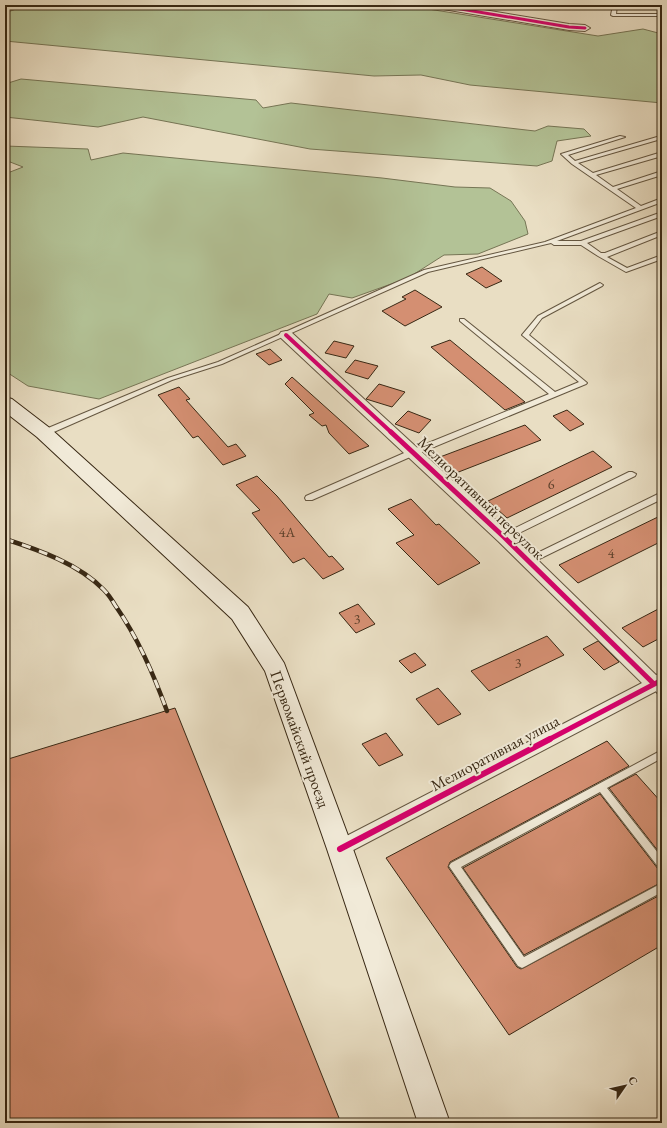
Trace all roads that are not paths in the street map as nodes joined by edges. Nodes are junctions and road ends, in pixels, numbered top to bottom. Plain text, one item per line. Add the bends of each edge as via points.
1 (437, 5) edge
2 (615, 5) edge
3 (662, 15) edge
4 (585, 28) dead end
5 (622, 137) dead end
6 (659, 138) dead end
7 (662, 154) edge
8 (574, 163) junction
9 (662, 173) edge
10 (592, 175) junction
11 (612, 189) junction
12 (662, 200) edge
13 (640, 208) junction
14 (662, 214) edge
15 (662, 232) edge
16 (547, 243) junction
17 (582, 243) junction
18 (600, 255) junction
19 (662, 257) edge
20 (600, 285) dead end
21 (462, 320) dead end
22 (286, 335) junction
23 (554, 395) junction
24 (5, 403) edge
25 (44, 433) junction
26 (414, 452) junction
27 (632, 474) dead end
28 (662, 496) edge
29 (309, 498) dead end
30 (504, 537) junction
31 (528, 561) junction
32 (659, 686) edge
33 (662, 754) edge
34 (601, 787) junction
35 (340, 850) junction
36 (662, 865) edge
37 (662, 887) edge
38 (434, 1123) edge

1 - 4 street
2 - 3 lane via 613,15
5 - 8 lane via 564,154
6 - 8 lane
7 - 10 lane
8 - 10 lane
9 - 11 lane
10 - 11 lane
11 - 13 lane
12 - 13 lane
13 - 16 lane
14 - 17 lane
15 - 18 lane via 606,255
16 - 17 lane
16 - 22 lane via 426,271
17 - 18 lane
18 - 19 lane via 626,270
20 - 23 lane via 540,317 525,335 584,383
21 - 23 lane
22 - 25 lane via 220,363 170,379
22 - 26 street, Мелиоративный переулок
23 - 26 lane
24 - 25 main road, Первомайский проезд
25 - 35 main road, Первомайский проезд via 240,613 276,669
26 - 29 lane
26 - 30 street, Мелиоративный переулок
27 - 30 lane
28 - 31 lane
30 - 31 street, Мелиоративный переулок
31 - 32 street, Мелиоративный переулок
32 - 35 street, Мелиоративная улица
33 - 34 lane
34 - 36 lane
34 - 37 lane via 454,866 522,963
35 - 38 main road, Первомайский проезд

